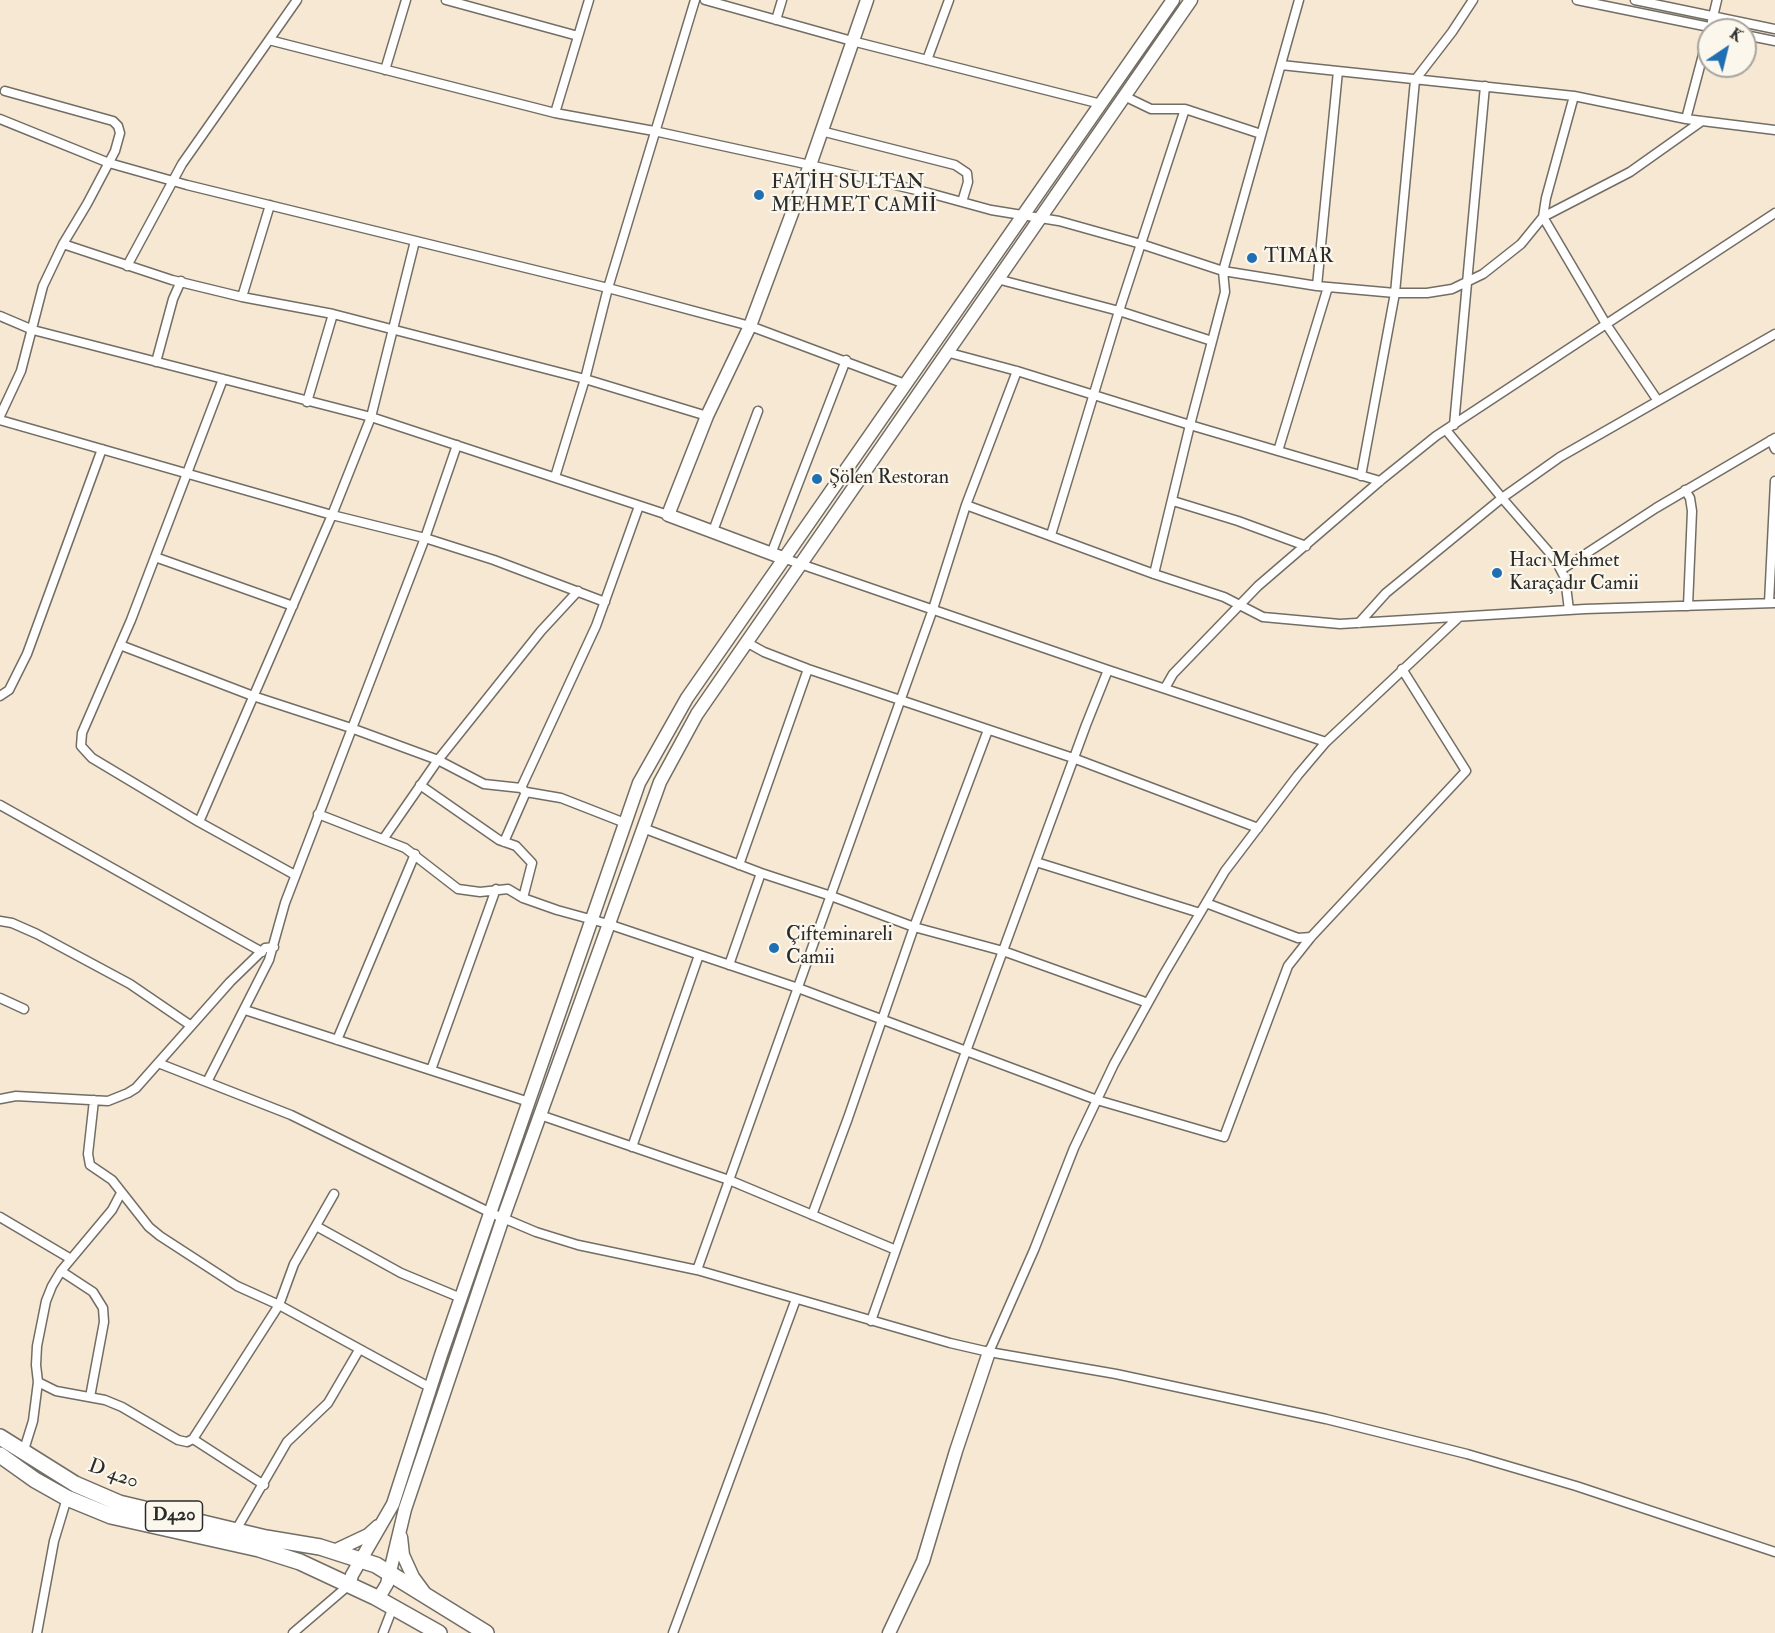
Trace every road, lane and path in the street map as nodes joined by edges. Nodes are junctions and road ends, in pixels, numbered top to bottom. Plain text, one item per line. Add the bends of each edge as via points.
1 (297, 0) edge
2 (406, 0) edge
3 (446, 0) edge
4 (488, 0) edge
5 (589, 0) edge
6 (695, 0) edge
7 (705, 0) edge
8 (782, 0) edge
9 (867, 0) edge
10 (949, 0) edge
11 (1191, 0) edge
12 (1299, 0) edge
13 (1473, 0) edge
14 (1576, 0) edge
15 (1635, 0) edge
16 (1717, 0) edge
17 (1171, 1) edge
18 (485, 11) junction
19 (1713, 17) junction
20 (776, 20) junction
21 (1697, 27) edge
22 (1775, 29) edge
23 (578, 36) junction
24 (1757, 38) edge
25 (269, 40) junction
26 (852, 40) junction
27 (1775, 42) edge
28 (927, 60) junction
29 (1281, 65) junction
30 (386, 70) junction
31 (1338, 71) junction
32 (1697, 76) edge
33 (1415, 80) junction
34 (1485, 86) junction
35 (5, 91) dead end
36 (1124, 96) junction
37 (1574, 96) junction
38 (1101, 104) junction
39 (1185, 109) junction
40 (555, 113) junction
41 (0, 119) edge
42 (1686, 119) junction
43 (1702, 121) junction
44 (1775, 130) edge
45 (654, 131) junction
46 (821, 131) junction
47 (1261, 134) junction
48 (109, 163) junction
49 (810, 165) junction
50 (173, 181) junction
51 (962, 202) junction
52 (270, 205) junction
53 (1775, 213) edge
54 (1022, 216) junction
55 (1543, 216) junction
56 (1039, 218) junction
57 (415, 241) junction
58 (63, 244) junction
59 (1141, 244) junction
60 (127, 266) junction
61 (1223, 271) junction
62 (997, 279) junction
63 (181, 280) junction
64 (1468, 282) junction
65 (1317, 286) junction
66 (1328, 287) junction
67 (608, 288) junction
68 (1395, 293) junction
69 (242, 297) junction
70 (1119, 311) junction
71 (333, 314) junction
72 (0, 316) edge
73 (1606, 324) junction
74 (750, 326) junction
75 (33, 330) junction
76 (393, 331) junction
77 (1775, 334) edge
78 (1212, 340) junction
79 (946, 352) junction
80 (846, 360) junction
81 (156, 362) junction
82 (1017, 371) junction
83 (223, 379) junction
84 (585, 379) junction
85 (905, 384) junction
86 (1093, 395) junction
87 (1658, 401) junction
88 (307, 402) junction
89 (758, 411) dead end
90 (707, 416) junction
91 (371, 417) junction
92 (0, 418) edge
93 (1190, 425) junction
94 (1450, 427) junction
95 (1773, 439) edge
96 (457, 445) junction
97 (102, 449) junction
98 (1775, 449) edge
99 (1278, 451) junction
100 (186, 473) junction
101 (1361, 476) junction
102 (555, 477) junction
103 (1380, 481) junction
104 (1775, 481) edge
105 (1685, 490) junction
106 (1502, 498) junction
107 (1173, 501) junction
108 (966, 505) junction
109 (639, 506) junction
110 (332, 515) junction
111 (668, 515) junction
112 (712, 531) junction
113 (1051, 535) junction
114 (425, 538) junction
115 (1306, 546) junction
116 (777, 556) junction
117 (155, 557) junction
118 (800, 564) junction
119 (1561, 570) junction
120 (1154, 574) junction
121 (578, 591) junction
122 (605, 602) junction
123 (1772, 603) edge
124 (1241, 605) junction
125 (292, 606) junction
126 (1688, 606) junction
127 (933, 609) junction
128 (1569, 610) junction
129 (1458, 618) junction
130 (1359, 623) junction
131 (746, 642) junction
132 (120, 645) junction
133 (808, 669) junction
134 (1402, 669) junction
135 (1108, 670) junction
136 (1165, 688) junction
137 (0, 696) edge
138 (253, 696) junction
139 (900, 701) junction
140 (351, 728) junction
141 (988, 730) junction
142 (1326, 742) junction
143 (1073, 758) junction
144 (438, 760) junction
145 (420, 785) junction
146 (524, 790) junction
147 (0, 805) edge
148 (318, 814) junction
149 (199, 822) junction
150 (625, 823) junction
151 (643, 828) junction
152 (1258, 828) junction
153 (384, 838) junction
154 (504, 842) junction
155 (415, 854) junction
156 (1036, 862) junction
157 (739, 865) junction
158 (761, 873) junction
159 (296, 875) junction
160 (496, 889) junction
161 (831, 896) junction
162 (523, 897) junction
163 (1206, 903) junction
164 (1200, 914) junction
165 (0, 921) edge
166 (592, 921) junction
167 (608, 924) junction
168 (914, 927) junction
169 (1311, 937) junction
170 (274, 947) junction
171 (1003, 951) junction
172 (261, 952) junction
173 (699, 955) junction
174 (729, 964) junction
175 (798, 988) junction
176 (0, 998) edge
177 (1148, 1002) junction
178 (24, 1009) dead end
179 (245, 1010) junction
180 (881, 1020) junction
181 (190, 1025) junction
182 (337, 1040) junction
183 (967, 1050) junction
184 (158, 1063) junction
185 (431, 1070) junction
186 (207, 1082) junction
187 (0, 1099) edge
188 (94, 1100) junction
189 (1097, 1100) junction
190 (529, 1102) junction
191 (540, 1115) junction
192 (632, 1147) junction
193 (729, 1180) junction
194 (121, 1193) junction
195 (334, 1194) dead end
196 (491, 1213) junction
197 (812, 1215) junction
198 (0, 1217) edge
199 (503, 1218) junction
200 (316, 1226) junction
201 (896, 1250) junction
202 (71, 1259) junction
203 (697, 1270) junction
204 (61, 1271) junction
205 (461, 1299) junction
206 (796, 1299) junction
207 (279, 1305) junction
208 (871, 1321) junction
209 (359, 1350) junction
210 (989, 1352) junction
211 (38, 1382) junction
212 (431, 1388) junction
213 (90, 1397) junction
214 (0, 1437) edge
215 (194, 1439) junction
216 (23, 1453) junction
217 (0, 1455) edge
218 (264, 1485) junction
219 (67, 1498) junction
220 (384, 1522) junction
221 (236, 1530) junction
222 (400, 1530) junction
223 (334, 1551) junction
224 (1775, 1552) edge
225 (362, 1559) junction
226 (389, 1574) junction
227 (350, 1585) junction
228 (375, 1598) junction
229 (428, 1598) junction
230 (393, 1606) junction
231 (37, 1633) edge
232 (293, 1633) edge
233 (384, 1633) edge
234 (439, 1633) edge
235 (486, 1633) edge
236 (672, 1633) edge
237 (889, 1633) edge

1 - 25 street
2 - 30 street
3 - 18 street
4 - 18 street
5 - 23 street
6 - 45 street
7 - 20 street
8 - 20 street
9 - 26 main road
10 - 28 street
11 - 36 main road
12 - 29 street
13 - 33 street
14 - 21 street
15 - 19 street
16 - 19 street
17 - 38 main road
18 - 23 street
19 - 22 street
20 - 26 street
23 - 40 street
24 - 27 street
25 - 30 street
25 - 50 street
26 - 28 street
26 - 46 main road
28 - 38 street
29 - 31 street
29 - 47 street
30 - 40 street
31 - 33 street
31 - 65 street
32 - 42 street
33 - 34 street
33 - 68 street
34 - 37 street
34 - 64 street
35 - 48 street via 113,121 120,133
36 - 39 street via 1151,109
36 - 56 main road
37 - 42 street
37 - 55 street
38 - 54 main road
39 - 47 street
39 - 59 street
40 - 45 street
41 - 48 street
42 - 43 street
43 - 44 street
43 - 55 street via 1630,172
45 - 49 street
45 - 67 street
46 - 49 main road
46 - 51 street via 955,165 967,173
47 - 61 street
48 - 50 street
48 - 58 street
49 - 51 street
49 - 74 main road
50 - 52 street
50 - 60 street
51 - 54 street
52 - 57 street
52 - 69 street
53 - 73 street
54 - 56 street
54 - 85 main road
55 - 64 street via 1521,244
55 - 73 street
56 - 59 street via 1059,220
56 - 62 main road
57 - 67 street
57 - 76 street
58 - 60 street
58 - 75 street via 44,286
59 - 61 street
59 - 70 street
60 - 63 street
61 - 65 street
61 - 78 street via 1225,292
62 - 70 street
62 - 79 main road
63 - 69 street
63 - 81 street
64 - 68 street via 1426,293
64 - 94 street
65 - 66 street
66 - 68 street
66 - 99 street
67 - 74 street
67 - 84 street
68 - 101 street
69 - 71 street
70 - 78 street
70 - 86 street
71 - 76 street
71 - 88 street
72 - 75 street
73 - 87 street
73 - 94 street
74 - 80 street
74 - 90 main road
75 - 81 street
75 - 92 street via 21,371
76 - 84 street
76 - 91 street
77 - 87 street
78 - 93 street
79 - 82 street
79 - 118 main road
80 - 85 street
80 - 116 street
81 - 83 street
82 - 86 street
82 - 108 street
83 - 88 street
83 - 100 street
84 - 90 street
84 - 102 street
85 - 116 main road
86 - 93 street
86 - 113 street
87 - 106 street via 1560,457
88 - 91 street
89 - 112 street
90 - 111 main road
91 - 96 street
91 - 110 street
92 - 97 street
93 - 99 street
93 - 107 street
94 - 103 street
94 - 106 street
95 - 98 street
95 - 105 street
96 - 102 street
96 - 114 street
97 - 100 street
97 - 137 street via 27,654 9,690
99 - 101 street
100 - 110 street
100 - 117 street
101 - 103 street
102 - 109 street
103 - 115 street
104 - 123 street
105 - 119 street
105 - 126 street via 1692,510
106 - 119 street
106 - 130 street via 1386,593
107 - 115 street
107 - 120 street
108 - 113 street
108 - 127 street
109 - 111 street
109 - 122 street
110 - 114 street
110 - 125 street
111 - 112 main road
112 - 116 main road
113 - 120 street
114 - 121 street
114 - 140 street
115 - 124 street
116 - 118 street
116 - 150 main road via 687,698 639,783
117 - 125 street
117 - 132 street
118 - 127 street
118 - 131 main road
119 - 128 street
120 - 124 street
121 - 122 street
121 - 144 street
122 - 146 street
123 - 126 street
124 - 130 street via 1263,617
124 - 136 street via 1173,674
125 - 138 street
126 - 128 street
127 - 135 street
127 - 139 street
128 - 129 street
129 - 130 street
129 - 134 street
131 - 133 street
131 - 151 main road via 697,714 660,782
132 - 138 street
132 - 149 street via 82,733 81,746 92,758
133 - 139 street
133 - 157 street
134 - 142 street
134 - 169 street via 1466,771
135 - 136 street
135 - 143 street
136 - 142 street
138 - 140 street
138 - 149 street
139 - 141 street
139 - 161 street
140 - 144 street
140 - 148 street
141 - 143 street
141 - 168 street
142 - 152 street
143 - 152 street
143 - 156 street
144 - 145 street
144 - 146 street via 484,784
145 - 153 street
145 - 154 street
146 - 150 street via 561,798
146 - 154 street
147 - 172 street
148 - 153 street
148 - 159 street
149 - 159 street
150 - 166 main road
151 - 157 street
151 - 167 main road
152 - 163 street
153 - 155 street
154 - 162 street via 516,846 532,863
155 - 160 street via 458,889
155 - 182 street
156 - 164 street
156 - 171 street
157 - 158 street
158 - 161 street
158 - 174 street
159 - 170 street
160 - 162 street via 508,889
160 - 185 street
161 - 168 street
161 - 175 street
162 - 166 street
163 - 164 street
163 - 169 street via 1298,938
164 - 177 street
165 - 181 street via 37,934 130,984
166 - 167 street
166 - 190 main road
167 - 173 street
167 - 191 main road
168 - 171 street
168 - 180 street
169 - 189 street via 1288,966 1224,1137
170 - 172 street
170 - 179 street
171 - 177 street
171 - 183 street
172 - 181 street
173 - 174 street
173 - 192 street
174 - 175 street
175 - 180 street
175 - 193 street
176 - 178 street
177 - 189 street
179 - 182 street
179 - 186 street
180 - 183 street
180 - 197 street
181 - 184 street
182 - 185 street
183 - 189 street
183 - 201 street
184 - 186 street
184 - 188 street via 128,1093 108,1101
185 - 190 street
186 - 196 street via 291,1114
187 - 188 street via 16,1096
188 - 194 street via 88,1160
189 - 210 street
190 - 196 main road
191 - 192 street
191 - 199 main road
192 - 193 street
193 - 197 street
193 - 203 street
194 - 202 street via 112,1210
194 - 207 street via 160,1236 237,1286
195 - 200 street
196 - 199 street
196 - 205 main road
197 - 201 street
198 - 202 street
199 - 203 street via 578,1245
199 - 222 main road
200 - 205 street via 401,1273
200 - 207 street via 294,1264
201 - 208 street
202 - 204 street
203 - 206 street
204 - 211 street via 46,1301 37,1346
204 - 213 street via 93,1292 103,1308 104,1322
205 - 212 main road
206 - 208 street
206 - 236 street
207 - 209 street
207 - 215 street
208 - 210 street
209 - 212 street
209 - 218 street via 328,1403 287,1442
210 - 224 street via 1128,1376 1467,1454
210 - 237 main road via 923,1561
211 - 213 street via 56,1391
211 - 216 street via 33,1421
212 - 220 main road
213 - 215 street via 122,1407 178,1440
214 - 216 highway, D 420 / D420
215 - 218 street
216 - 221 highway, D 420 / D420 via 75,1484 119,1503
217 - 219 highway, D420
218 - 221 street
219 - 227 highway, D420 via 111,1516 258,1549 300,1562
219 - 231 street via 54,1541
220 - 223 main road via 368,1535
220 - 225 main road
221 - 223 highway, D 420 / D420
222 - 226 main road
222 - 229 main road via 413,1577
223 - 225 highway, D 420 / D420
225 - 226 highway, D420
225 - 227 main road
226 - 228 main road via 387,1584
226 - 229 highway, D420
227 - 228 highway, D420
227 - 232 street
228 - 230 highway, D420
229 - 235 highway, D420
230 - 233 street
230 - 234 highway, D420

